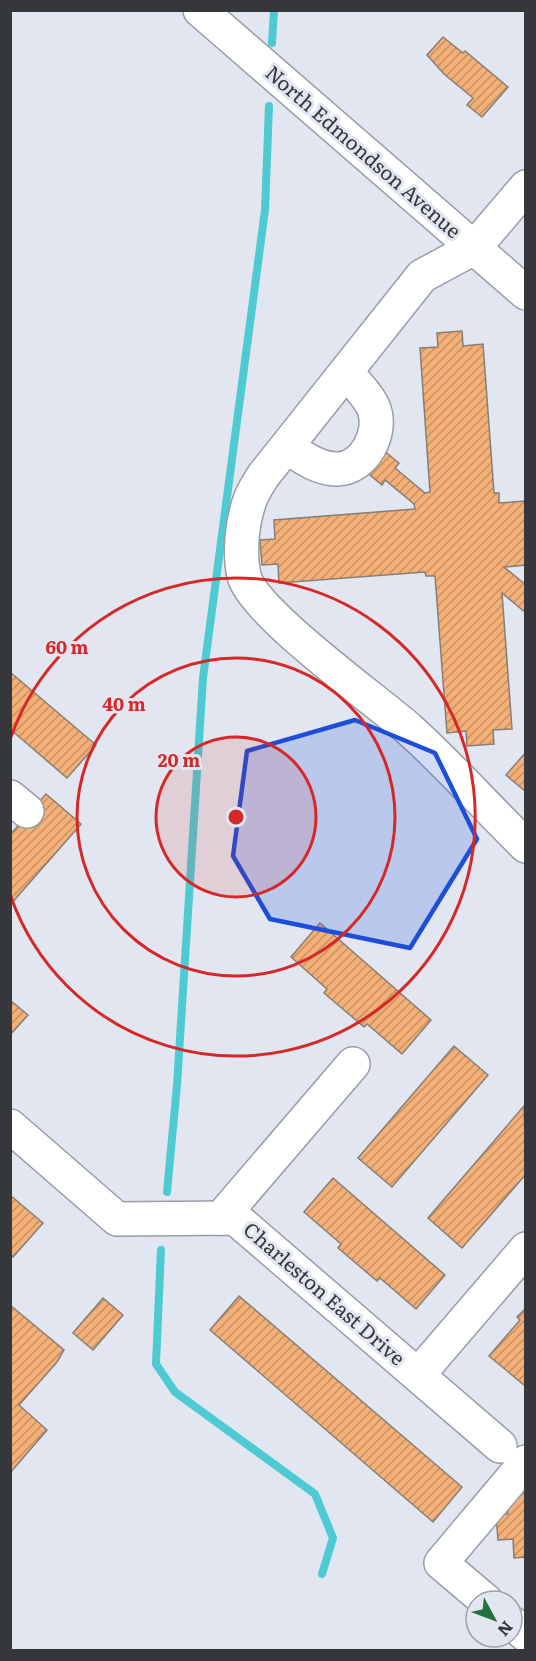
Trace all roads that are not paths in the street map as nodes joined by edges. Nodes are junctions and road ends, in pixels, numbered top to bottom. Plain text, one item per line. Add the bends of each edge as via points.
1 (200, 10) edge
2 (525, 188) edge
3 (474, 248) junction
4 (525, 293) edge
5 (346, 372) junction
6 (286, 447) junction
7 (525, 846) edge
8 (353, 1064) dead end
9 (10, 1126) edge
10 (221, 1218) junction
11 (525, 1249) edge
12 (417, 1375) junction
13 (513, 1454) edge
14 (472, 1589) edge

1 - 3 street, North Edmondson Avenue
2 - 3 street
3 - 4 street, North Edmondson Avenue
3 - 5 street via 422,276
5 - 6 street
5 - 6 street via 374,407 377,418 372,443 362,456 351,466 329,468 316,465
6 - 7 street via 250,499 242,550 244,578 276,618 410,731
8 - 10 street
9 - 10 street, Charleston East Drive via 117,1220
10 - 12 street, Charleston East Drive via 235,1218
11 - 12 street
12 - 13 street, Charleston East Drive
13 - 14 street via 441,1563

